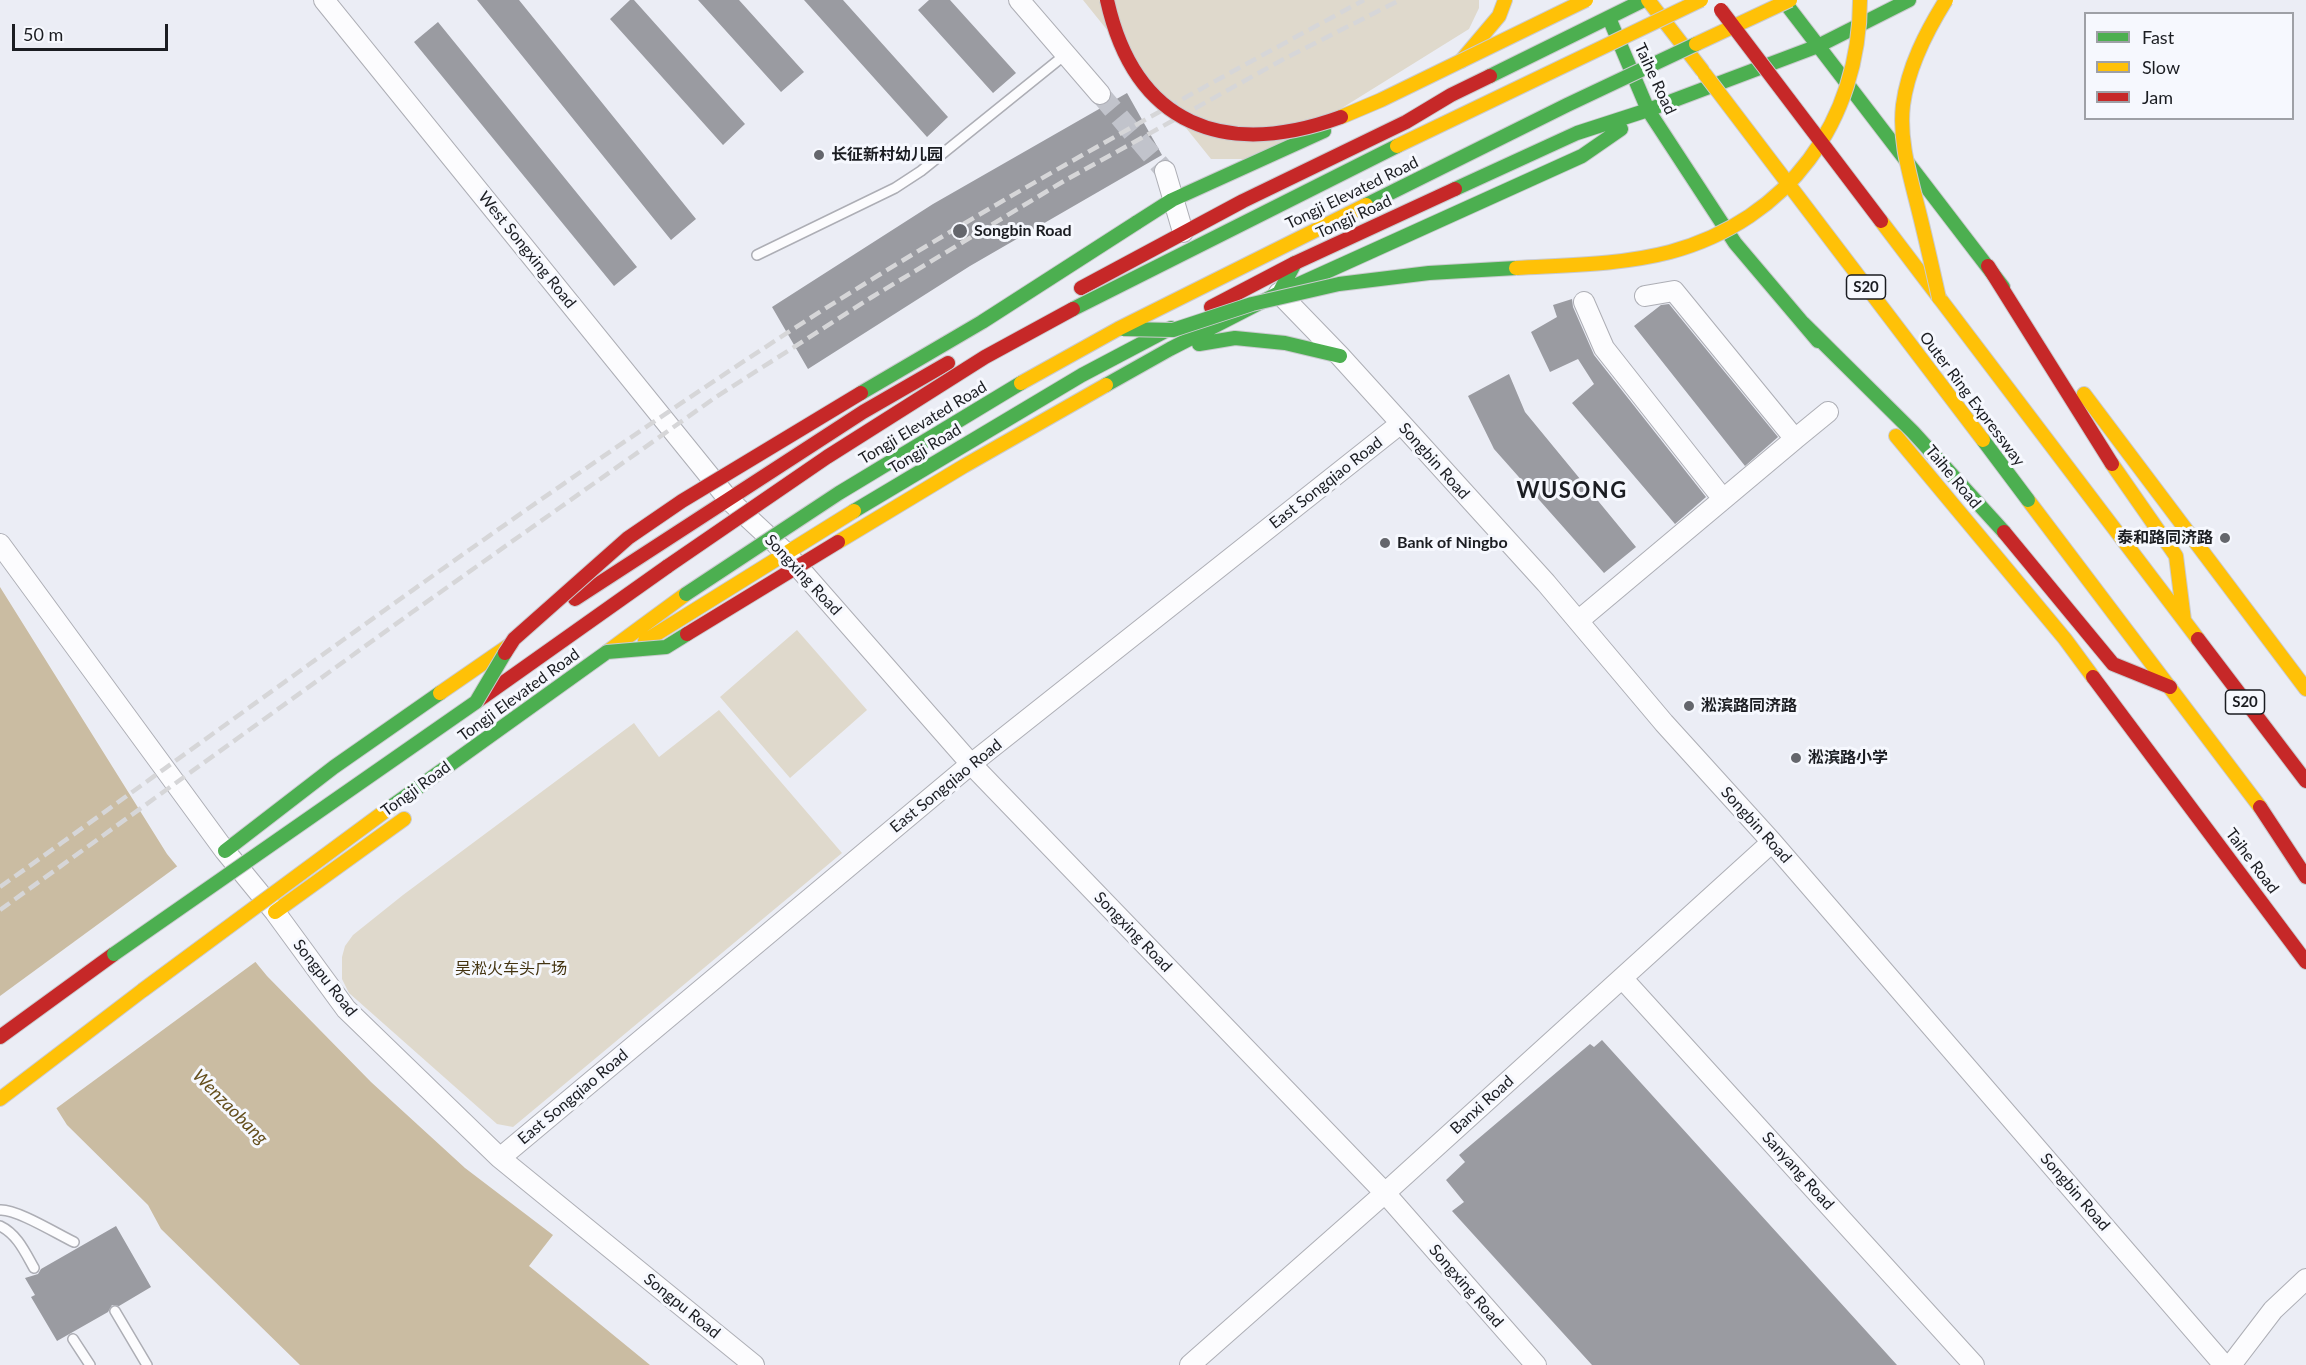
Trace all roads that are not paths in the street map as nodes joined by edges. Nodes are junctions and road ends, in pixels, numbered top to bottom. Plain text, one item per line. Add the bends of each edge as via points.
1 (324, 0) edge
2 (1019, 0) edge
3 (1107, 0) edge
4 (1505, 0) edge
5 (1586, 0) edge
6 (1630, 0) edge
7 (1646, 0) edge
8 (1701, 0) edge
9 (1713, 0) edge
10 (1783, 0) edge
11 (1790, 0) edge
12 (1860, 0) edge
13 (1909, 0) edge
14 (1946, 0) edge
15 (1606, 13) junction
16 (1818, 46) junction
17 (1066, 54) junction
18 (1100, 94) tunnel mouth
19 (1648, 110) junction
20 (1165, 171) tunnel mouth
21 (1172, 200) junction
22 (1243, 201) junction
23 (1183, 232) junction
24 (758, 255) dead end
25 (1295, 263) junction
26 (1988, 266) junction
27 (1279, 293) junction
28 (1066, 296) dead end
29 (1645, 296) dead end
30 (1939, 298) junction
31 (1584, 302) dead end
32 (1803, 323) junction
33 (1118, 328) junction
34 (974, 348) dead end
35 (1170, 349) junction
36 (1340, 356) junction
37 (1828, 412) dead end
38 (1400, 424) junction
39 (1795, 439) junction
40 (1723, 499) junction
41 (729, 500) junction
42 (0, 544) edge
43 (785, 552) junction
44 (1578, 621) junction
45 (2185, 622) junction
46 (607, 652) junction
47 (2170, 687) junction
48 (2306, 689) edge
49 (476, 702) junction
50 (534, 722) dead end
51 (971, 764) junction
52 (2306, 782) edge
53 (415, 810) dead end
54 (2269, 818) junction
55 (1772, 842) junction
56 (225, 851) junction
57 (2306, 852) edge
58 (2306, 878) edge
59 (275, 912) junction
60 (2306, 962) edge
61 (1622, 978) junction
62 (0, 1037) edge
63 (0, 1099) edge
64 (500, 1158) junction
65 (1385, 1193) junction
66 (0, 1210) edge
67 (0, 1226) edge
68 (74, 1242) dead end
69 (34, 1268) dead end
70 (2306, 1279) edge
71 (115, 1311) dead end
72 (73, 1339) dead end
73 (90, 1365) edge
74 (147, 1365) edge
75 (754, 1365) edge
76 (1190, 1365) edge
77 (1536, 1365) edge
78 (1974, 1365) edge
79 (2224, 1365) edge
80 (2231, 1365) edge

1 - 41 street, West Songxing Road
2 - 17 street
3 - 5 main road, bridge via 1122,52 1155,96 1201,127 1226,133 1269,134 1311,127 1359,110
4 - 21 main road via 1499,16 1465,58 1405,93
6 - 15 main road
7 - 15 main road
7 - 47 main road, Outer Ring Expressway / S20, bridge
8 - 49 main road, Tongji Elevated Road, bridge via 1437,126 1101,294 985,357 827,457
9 - 30 main road, S20, bridge
10 - 16 main road
11 - 33 main road, Tongji Elevated Road, bridge via 1567,105
12 - 33 main road, bridge via 1853,75 1825,138 1797,177 1777,196 1716,238 1644,258 1337,284 1244,306 1173,330
13 - 16 main road, Tongji Road
14 - 30 main road, bridge via 1926,30 1908,75 1903,106 1908,167
15 - 19 main road, Taihe Road
15 - 22 main road via 1451,94 1406,122
16 - 19 main road, Tongji Road
16 - 26 main road
17 - 18 street
17 - 24 lane via 895,188
19 - 25 main road, Tongji Road via 1577,133
19 - 27 main road, Tongji Road via 1582,156
19 - 32 main road, Taihe Road via 1735,243
20 - 21 street
21 - 22 main road
21 - 23 street
21 - 49 main road, bridge via 982,322 775,444 628,538 514,639
22 - 23 main road
23 - 28 main road
25 - 27 main road
25 - 43 main road, Tongji Road via 1082,375
26 - 45 main road via 2118,473 2176,556
26 - 48 main road
27 - 35 main road, Tongji Road
27 - 36 street, Songbin Road
29 - 39 street via 1674,291
30 - 45 main road, S20
31 - 40 street via 1604,348
32 - 47 main road via 1913,432 2010,539 2113,664
32 - 60 main road, Taihe Road via 2065,639
33 - 46 main road, Tongji Elevated Road, bridge via 839,494 686,594
34 - 41 main road via 863,412
35 - 36 main road via 1236,338 1285,343
35 - 46 main road, Tongji Road, bridge via 964,466 666,647
36 - 38 street, Songbin Road
37 - 39 street
38 - 44 street, Songbin Road
38 - 51 street, East Songqiao Road
39 - 40 street
40 - 44 street
41 - 43 street, Songxing Road
41 - 56 main road via 595,586 430,700
42 - 56 street, Songpu Road
43 - 50 main road, Tongji Road via 585,680
43 - 51 street, Songxing Road
44 - 55 street, Songbin Road
45 - 52 main road, S20
46 - 63 main road, Tongji Elevated Road, bridge via 302,872
47 - 54 main road, Outer Ring Expressway / S20
49 - 62 main road, Tongji Elevated Road, bridge
51 - 64 street, East Songqiao Road
51 - 65 street, Songxing Road
53 - 59 main road, Tongji Road
54 - 57 main road, Outer Ring Expressway / S20
54 - 58 main road, Outer Ring Expressway / S20
55 - 61 street, Banxi Road
55 - 79 street, Songbin Road
56 - 59 street, Songpu Road
59 - 64 street, Songpu Road via 346,1009
61 - 65 street, Banxi Road
61 - 78 street, Sanyang Road
64 - 75 street, Songpu Road
65 - 76 street, Banxi Road
65 - 77 street, Songxing Road
66 - 68 lane
67 - 69 lane via 18,1240
70 - 80 street via 2273,1310
71 - 74 lane
72 - 73 lane

